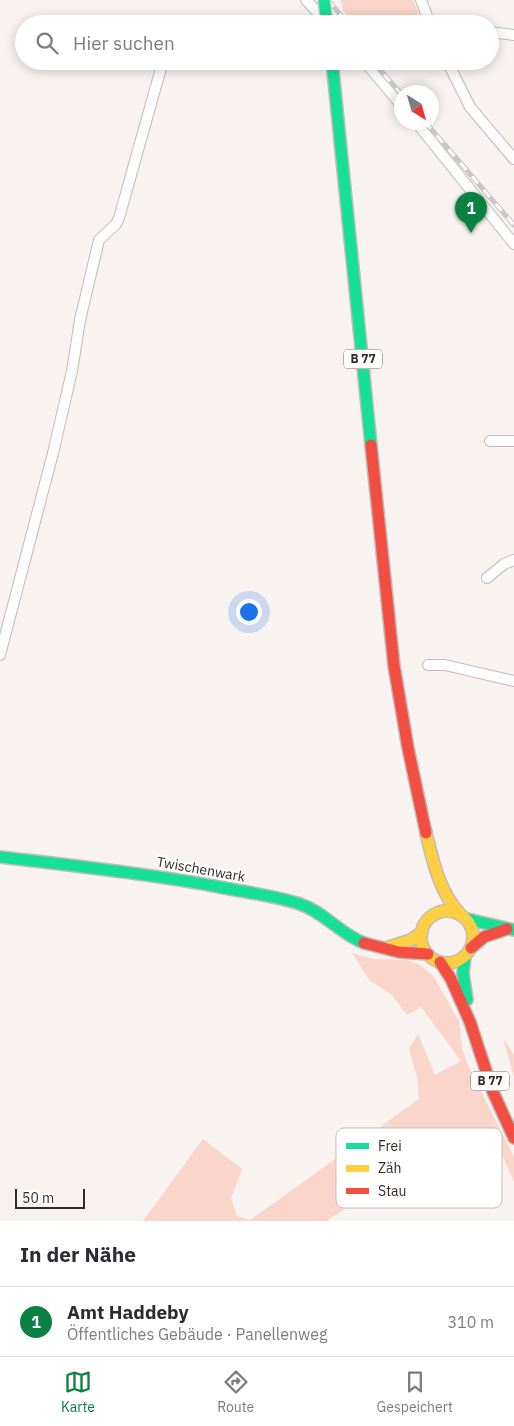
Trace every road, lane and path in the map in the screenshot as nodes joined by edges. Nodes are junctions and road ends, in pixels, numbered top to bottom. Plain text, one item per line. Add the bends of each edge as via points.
1 (306, 0) edge
2 (324, 0) edge
3 (421, 0) edge
4 (320, 15) edge
5 (326, 15) edge
6 (427, 15) edge
7 (499, 33) edge
8 (514, 35) edge
9 (161, 70) edge
10 (334, 70) edge
11 (372, 70) edge
12 (451, 70) edge
13 (394, 97) edge
14 (422, 130) edge
15 (514, 159) edge
16 (514, 244) edge
17 (490, 441) dead end
18 (514, 441) edge
19 (514, 560) edge
20 (487, 578) dead end
21 (0, 655) edge
22 (428, 665) dead end
23 (514, 681) edge
24 (430, 851) junction
25 (0, 857) edge
26 (431, 916) junction
27 (463, 916) junction
28 (511, 929) edge
29 (422, 932) junction
30 (385, 948) junction
31 (468, 952) junction
32 (428, 954) junction
33 (440, 962) junction
34 (470, 1022) junction
35 (514, 1138) edge

1 - 4 street
2 - 5 main road, bridge
3 - 6 street
7 - 8 street
9 - 21 street via 120,218 99,240 53,453
10 - 24 main road, B 77 via 391,645 401,714
11 - 13 street
12 - 15 street via 470,107
14 - 16 street
17 - 18 street
19 - 20 street
22 - 23 street via 445,665
24 - 26 main road, B 77 via 434,901
24 - 27 main road, B 77 via 447,898
25 - 30 main road, Twischenwark via 165,877 276,898 316,911 361,942
26 - 27 main road via 453,911
26 - 29 main road
27 - 28 main road
27 - 31 main road via 473,931
28 - 31 main road via 484,937
29 - 30 main road via 406,942
29 - 32 main road via 423,946
30 - 32 main road, Twischenwark
31 - 33 main road via 453,962
31 - 34 main road, B 77 via 463,973
32 - 33 main road
33 - 34 main road, B 77
34 - 35 main road, B 77 via 493,1092

